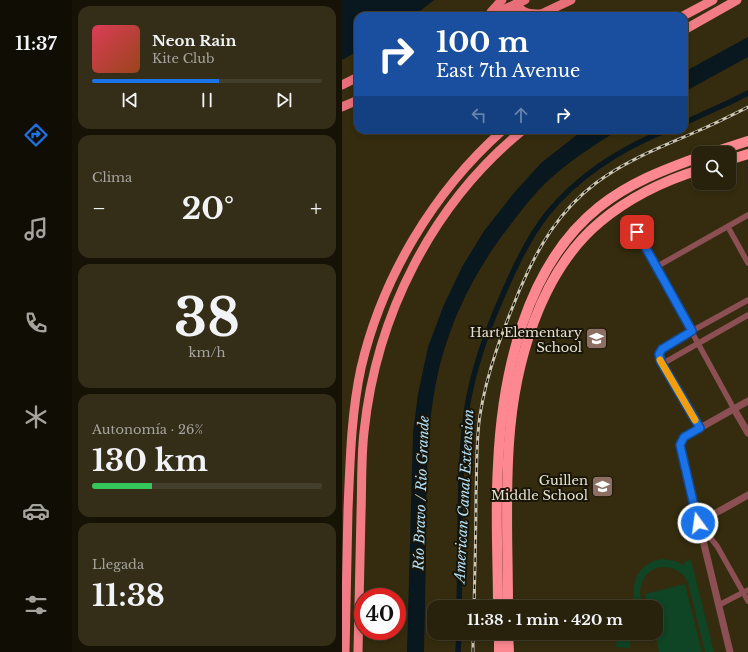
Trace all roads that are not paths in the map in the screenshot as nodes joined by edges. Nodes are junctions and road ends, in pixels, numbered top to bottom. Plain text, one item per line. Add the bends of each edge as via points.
1 (502, 0) edge
2 (571, 0) edge
3 (713, 0) edge
4 (737, 0) edge
5 (519, 1) edge
6 (492, 12) edge
7 (496, 12) edge
8 (514, 12) edge
9 (524, 12) edge
10 (545, 12) edge
11 (688, 13) edge
12 (688, 28) edge
13 (354, 79) edge
14 (342, 85) edge
15 (354, 102) edge
16 (342, 107) edge
17 (499, 134) edge
18 (518, 134) edge
19 (748, 141) edge
20 (733, 146) edge
21 (748, 154) edge
22 (736, 158) edge
23 (692, 160) edge
24 (692, 173) edge
25 (748, 215) edge
26 (728, 227) junction
27 (637, 232) dead end
28 (748, 263) edge
29 (656, 267) junction
30 (748, 300) edge
31 (748, 315) edge
32 (692, 331) junction
33 (699, 343) junction
34 (662, 364) junction
35 (748, 401) edge
36 (734, 408) junction
37 (700, 428) junction
38 (748, 433) edge
39 (748, 495) edge
40 (698, 523) junction
41 (502, 533) junction
42 (746, 591) edge
43 (498, 600) edge
44 (507, 600) edge
45 (748, 601) edge
46 (719, 605) junction
47 (499, 640) edge
48 (508, 640) edge
49 (345, 652) edge
50 (358, 652) edge
51 (499, 652) edge
52 (509, 652) edge
53 (730, 652) edge

1 - 6 main road
2 - 10 main road
3 - 11 highway
4 - 12 highway
5 - 7 main road
5 - 8 main road
5 - 9 main road
13 - 14 main road
15 - 16 main road
17 - 49 highway via 466,168 432,210 397,270 373,328 361,369 352,431
18 - 50 highway via 475,176 442,218 411,269 386,331 373,378 364,432
19 - 20 highway
21 - 22 highway
23 - 41 highway via 653,174 608,200 573,232 544,275 521,330 506,391 498,466
24 - 41 highway via 642,192 600,222 561,266 552,282 527,341 516,391
25 - 26 street
26 - 28 street
26 - 29 street
27 - 29 street
29 - 32 street
30 - 32 street
31 - 33 street
32 - 33 street
32 - 34 street via 662,349 659,354
33 - 34 street
33 - 36 street
34 - 37 street
35 - 36 street
36 - 37 street
36 - 38 street
37 - 40 street via 680,442
39 - 40 street
40 - 42 street via 717,546
40 - 46 street
41 - 43 highway
41 - 44 highway
42 - 45 street
42 - 46 street
46 - 53 street
47 - 51 highway
48 - 52 highway

